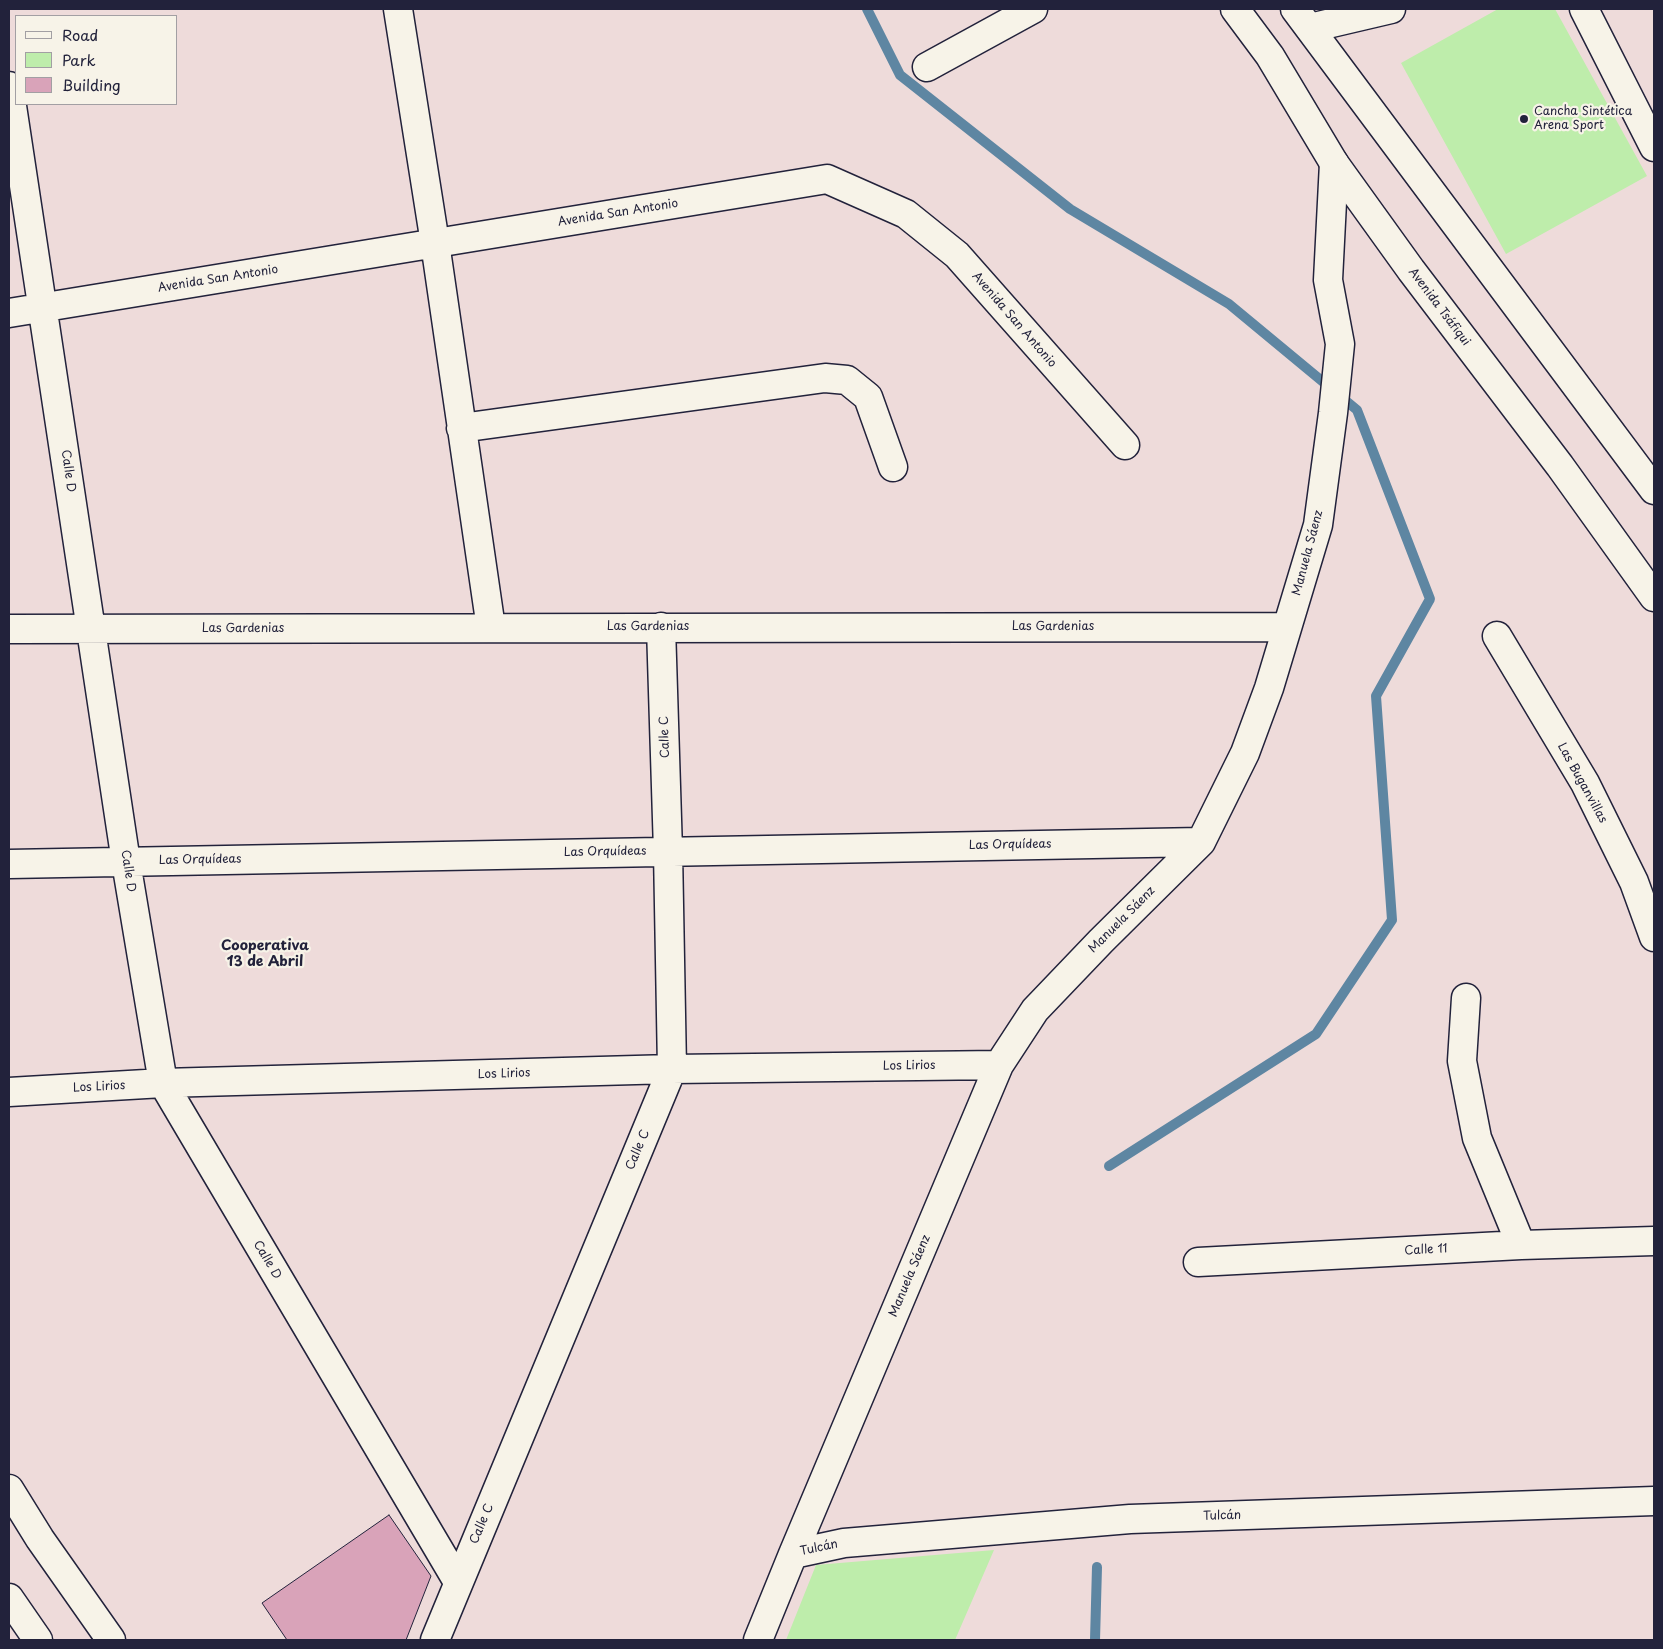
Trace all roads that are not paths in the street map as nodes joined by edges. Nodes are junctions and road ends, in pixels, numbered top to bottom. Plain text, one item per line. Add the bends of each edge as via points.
1 (398, 9) edge
2 (1033, 9) edge
3 (1235, 9) edge
4 (1391, 9) edge
5 (1584, 9) edge
6 (1303, 18) edge
7 (927, 67) dead end
8 (9, 86) edge
9 (1654, 147) edge
10 (1334, 163) junction
11 (435, 243) junction
12 (43, 307) junction
13 (9, 313) edge
14 (462, 428) junction
15 (1125, 445) dead end
16 (893, 467) dead end
17 (1654, 490) edge
18 (1654, 597) edge
19 (661, 627) junction
20 (1287, 627) junction
21 (490, 628) junction
22 (9, 629) edge
23 (91, 629) junction
24 (1497, 636) dead end
25 (1201, 842) junction
26 (668, 851) junction
27 (126, 862) junction
28 (9, 864) edge
29 (1654, 937) edge
30 (1466, 998) dead end
31 (999, 1065) junction
32 (672, 1069) junction
33 (163, 1083) junction
34 (9, 1092) edge
35 (1654, 1241) edge
36 (1521, 1245) junction
37 (1198, 1262) dead end
38 (9, 1490) edge
39 (1654, 1501) edge
40 (792, 1554) junction
41 (458, 1582) junction
42 (9, 1598) edge
43 (38, 1640) edge
44 (111, 1640) edge
45 (435, 1640) edge
46 (758, 1640) edge

1 - 11 street
2 - 7 street
3 - 10 street, Avenida Tsáfiqui via 1270,56
4 - 6 street
5 - 9 street
6 - 17 street
8 - 12 street, Calle D
10 - 18 street, Avenida Tsáfiqui
10 - 20 street, Manuela Sáenz via 1328,280 1340,344 1334,413 1318,525
11 - 12 street, Avenida San Antonio
11 - 14 street
11 - 15 street, Avenida San Antonio via 826,179 906,214 957,255
12 - 13 street, Avenida San Antonio
12 - 23 street, Calle D
14 - 16 street via 825,378 847,380 868,397
14 - 21 street
19 - 20 street, Las Gardenias
19 - 21 street, Las Gardenias
19 - 26 street, Calle C
20 - 25 street, Manuela Sáenz via 1245,753
21 - 23 street, Las Gardenias
22 - 23 street, Las Gardenias
23 - 27 street, Calle D
24 - 29 street, Las Buganvillas via 1585,783 1634,882
25 - 26 street, Las Orquídeas
25 - 31 street, Manuela Sáenz via 1035,1010
26 - 27 street, Las Orquídeas
26 - 32 street, Calle C
27 - 28 street, Las Orquídeas
27 - 33 street, Calle D
30 - 36 street via 1462,1061 1477,1138
31 - 32 street, Los Lirios
31 - 40 street, Manuela Sáenz
32 - 33 street, Los Lirios
32 - 41 street, Calle C
33 - 34 street, Los Lirios
33 - 41 street, Calle D
35 - 36 street, Calle 11
36 - 37 street, Calle 11
38 - 44 street
39 - 40 street, Tulcán via 1130,1519 844,1543
40 - 46 street, Manuela Sáenz
41 - 45 street, Calle C
42 - 43 street

